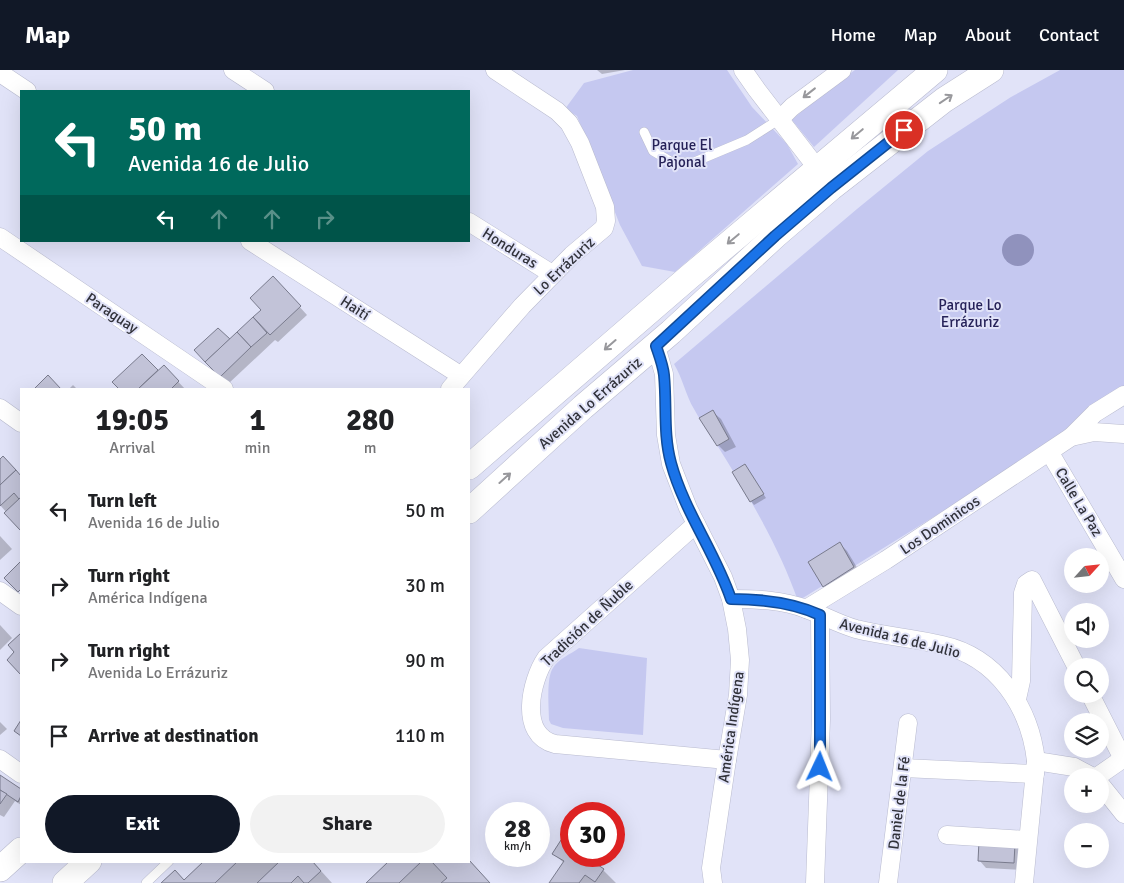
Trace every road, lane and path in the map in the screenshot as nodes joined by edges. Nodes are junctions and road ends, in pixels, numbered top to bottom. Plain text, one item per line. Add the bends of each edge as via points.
1 (233, 70) edge
2 (495, 70) edge
3 (743, 70) edge
4 (842, 70) edge
5 (935, 70) edge
6 (991, 70) edge
7 (4, 75) edge
8 (26, 90) edge
9 (263, 90) edge
10 (780, 119) junction
11 (644, 132) dead end
12 (817, 168) junction
13 (470, 223) edge
14 (0, 237) edge
15 (251, 242) edge
16 (552, 274) junction
17 (656, 346) junction
18 (455, 382) edge
19 (223, 388) edge
20 (1124, 395) edge
21 (0, 408) edge
22 (20, 421) edge
23 (1124, 434) edge
24 (1071, 437) junction
25 (1050, 452) junction
26 (470, 466) edge
27 (470, 510) edge
28 (696, 524) junction
29 (1122, 571) edge
30 (0, 591) edge
31 (731, 599) junction
32 (20, 605) edge
33 (813, 612) junction
34 (1072, 658) edge
35 (1017, 699) junction
36 (1095, 703) edge
37 (908, 723) dead end
38 (0, 759) edge
39 (1123, 759) edge
40 (727, 760) junction
41 (904, 768) junction
42 (1036, 768) junction
43 (1064, 768) edge
44 (1109, 769) edge
45 (20, 773) edge
46 (1109, 795) edge
47 (1124, 814) edge
48 (948, 835) dead end
49 (1028, 840) junction
50 (20, 851) edge
51 (87, 863) edge
52 (167, 863) edge
53 (0, 870) edge
54 (65, 883) edge
55 (146, 883) edge
56 (713, 883) edge
57 (815, 883) edge
58 (888, 883) edge
59 (1024, 883) edge

1 - 9 street
2 - 16 street, Lo Errázuriz via 569,123 605,207 604,228
3 - 10 street
4 -> 10 street via 792,106
5 -> 12 main road, Avenida Lo Errázuriz
17 -> 6 main road, Avenida Lo Errázuriz via 831,188 944,100
7 - 8 street
10 - 11 lane via 747,140 692,163 670,161 653,151
10 - 12 street
12 -> 26 main road, Avenida Lo Errázuriz
13 - 16 street, Honduras
14 - 19 street, Paraguay
15 - 18 street, Haití
16 - 18 street, Lo Errázuriz
27 -> 17 main road, Avenida Lo Errázuriz via 583,407
17 - 28 street, América Indígena via 664,374 668,450 678,484
20 - 24 street, Los Dominicos via 1095,412
21 - 22 street
23 - 24 street, Los Dominicos via 1094,432
24 - 25 street, Los Dominicos
25 - 29 street, Calle La Paz
25 - 33 street, Los Dominicos
28 - 31 street, América Indígena
28 - 40 street, Tradición de Ñuble via 546,658 536,676 532,720 538,736 555,744
30 - 32 street
31 - 33 street, Avenida 16 de Julio via 774,602
31 - 40 street, América Indígena via 740,660 738,695
33 - 35 street, Avenida 16 de Julio via 861,630 962,651 990,669
33 - 57 street via 821,719
34 - 35 street via 1032,580 1026,584 1023,593 1021,681
35 - 42 street, Avenida 16 de Julio via 1028,723
36 - 39 street
37 - 41 street, Daniel de la Fé
38 - 45 street
39 - 44 street
40 - 56 street, América Indígena via 711,868
41 - 42 street
41 - 58 street, Daniel de la Fé
42 - 43 street
42 - 49 street, Avenida 16 de Julio
46 - 47 street
48 - 49 street
49 - 59 street, Avenida 16 de Julio
50 - 53 main road
51 - 54 main road
52 - 55 lane

